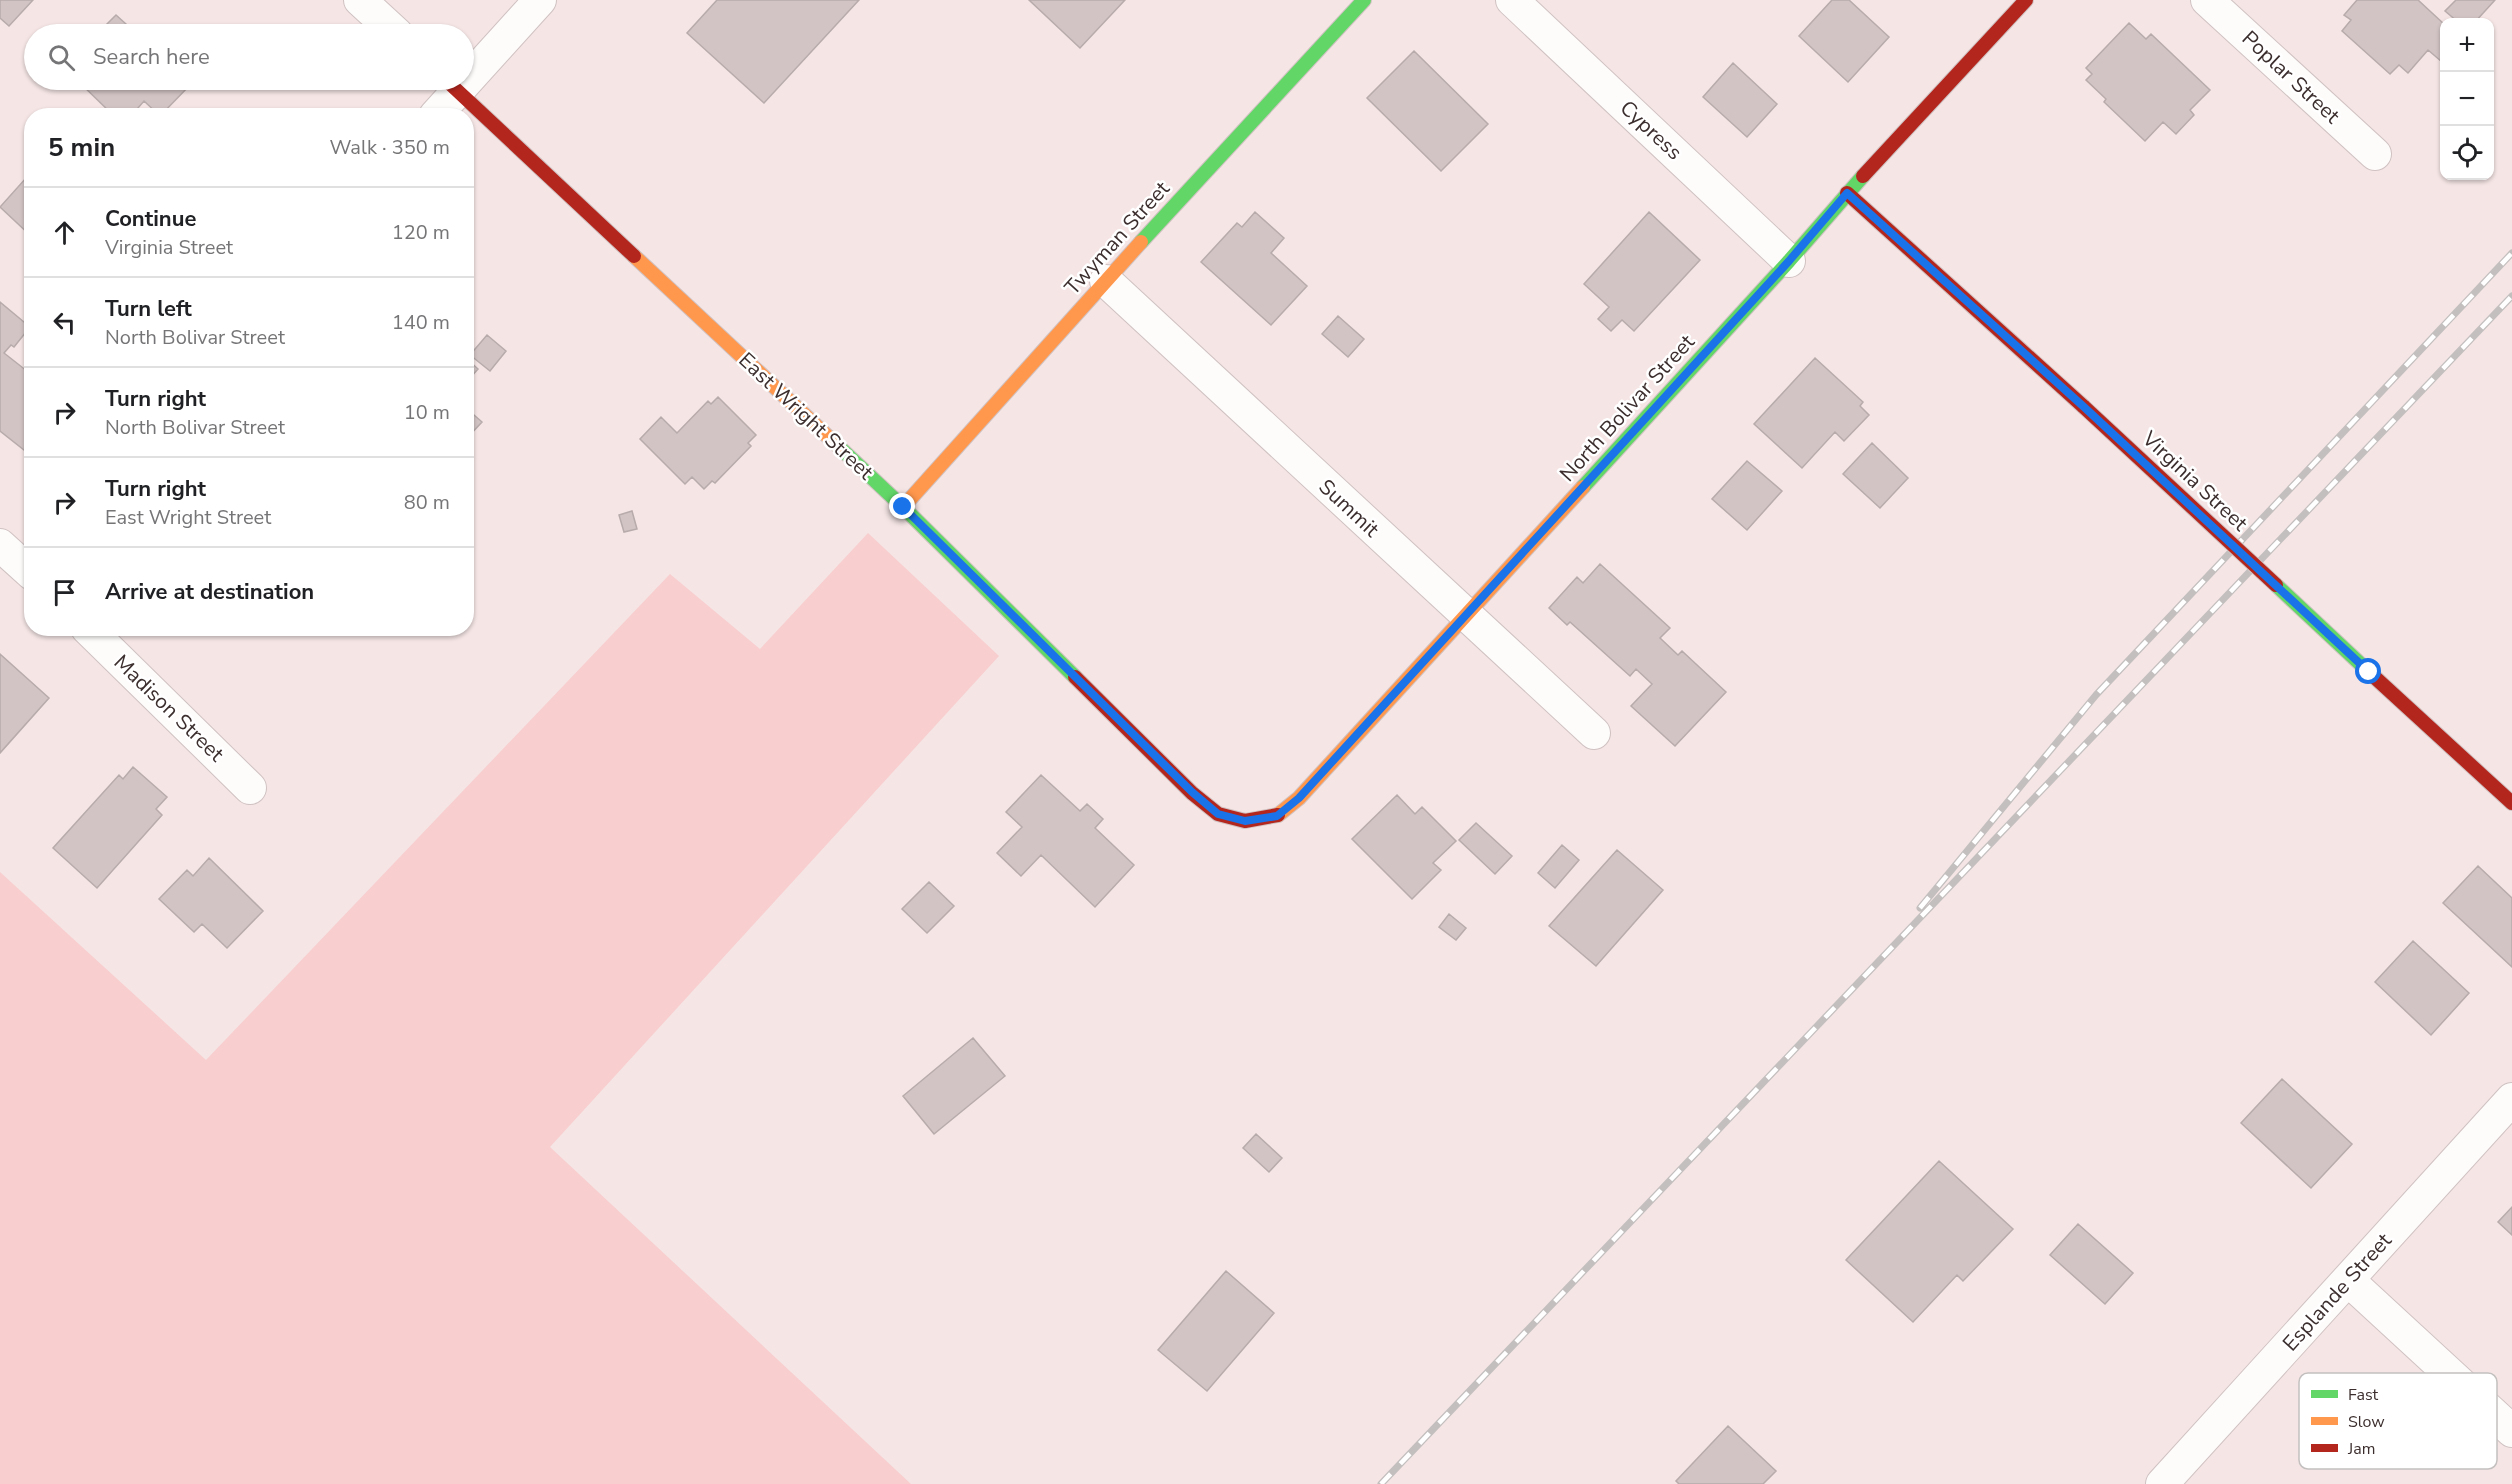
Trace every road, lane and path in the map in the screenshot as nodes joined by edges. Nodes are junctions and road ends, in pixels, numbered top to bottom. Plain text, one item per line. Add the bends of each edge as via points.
1 (360, 0) edge
2 (540, 0) edge
3 (1364, 0) edge
4 (1512, 0) edge
5 (2026, 0) edge
6 (2207, 0) edge
7 (386, 24) edge
8 (474, 64) edge
9 (449, 90) edge
10 (457, 90) edge
11 (439, 108) edge
12 (2375, 154) dead end
13 (1847, 193) junction
14 (1789, 261) junction
15 (1106, 281) junction
16 (903, 507) junction
17 (1466, 616) junction
18 (95, 636) edge
19 (1594, 733) dead end
20 (250, 788) dead end
21 (2512, 802) edge
22 (1245, 821) joint
23 (2512, 1099) edge
24 (2348, 1280) junction
25 (2449, 1373) edge
26 (2497, 1417) edge
27 (2512, 1431) edge
28 (2162, 1484) edge

1 - 7 street
2 - 8 street
3 - 15 street, Twyman Street
4 - 14 street, Cypress
5 - 13 street, North Bolivar Street
6 - 12 street, Poplar Street
9 - 11 street
10 - 16 street, East Wright Street
13 - 14 street, North Bolivar Street
13 - 21 street, Virginia Street, bridge
14 - 17 street, North Bolivar Street
15 - 16 street, Twyman Street
15 - 17 street, Summit
16 - 22 street, East Wright Street via 1192,792 1218,814
17 - 19 street, Summit
17 - 22 street, North Bolivar Street via 1299,798 1277,816
18 - 20 street, Madison Street
23 - 24 street, Esplande Street
24 - 25 street
24 - 28 street, Esplande Street
26 - 27 street

